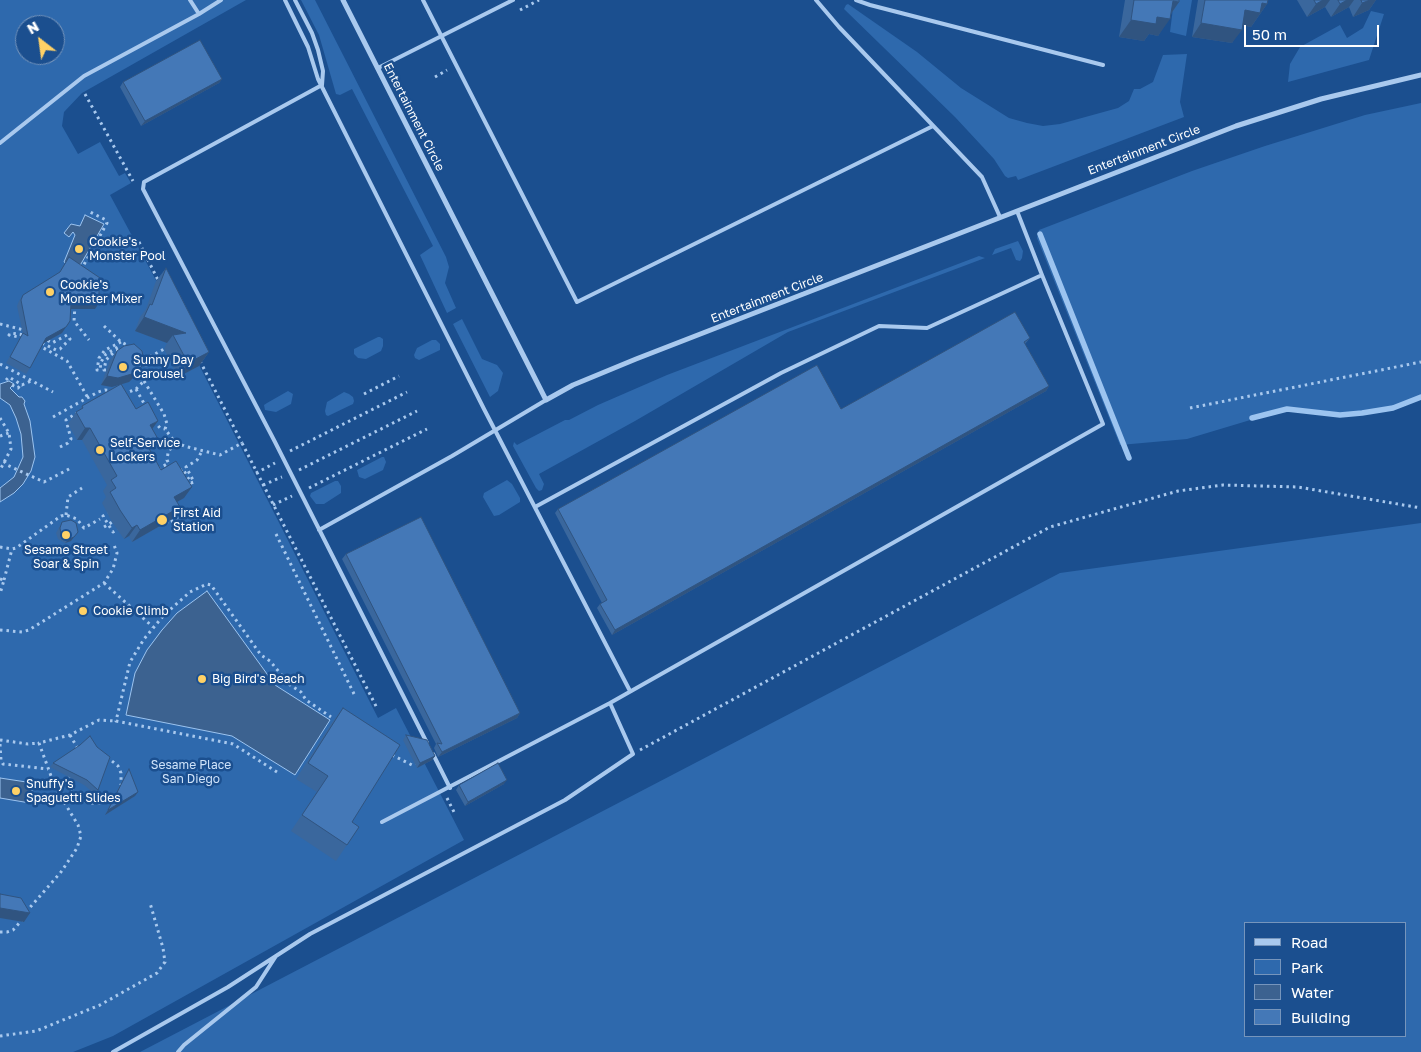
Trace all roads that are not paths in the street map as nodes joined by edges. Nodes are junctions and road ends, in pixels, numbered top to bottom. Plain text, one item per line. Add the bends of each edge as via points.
1 (190, 0) edge
2 (221, 0) edge
3 (285, 0) edge
4 (295, 0) edge
5 (344, 0) edge
6 (423, 0) edge
7 (513, 0) edge
8 (816, 0) edge
9 (856, 0) edge
10 (199, 14) junction
11 (442, 36) junction
12 (1103, 65) dead end
13 (378, 68) junction
14 (1421, 75) edge
15 (322, 85) junction
16 (933, 126) junction
17 (0, 143) edge
18 (1017, 211) junction
19 (1000, 217) junction
20 (1042, 275) junction
21 (546, 400) junction
22 (495, 429) junction
23 (535, 507) junction
24 (319, 530) junction
25 (630, 691) junction
26 (610, 703) junction
27 (450, 788) junction
28 (382, 822) dead end
29 (278, 954) junction
30 (112, 1052) edge
31 (178, 1052) edge

1 - 10 lane
2 - 10 lane
3 - 15 lane
4 - 15 lane via 318,50 323,71
5 - 13 street, Entertainment Circle
6 - 11 lane
7 - 11 lane
8 - 16 lane
9 - 12 lane
10 - 17 lane via 84,76
11 - 13 lane
11 - 16 lane via 577,302
13 - 21 street, Entertainment Circle
14 - 18 street, Entertainment Circle via 1321,99 1236,126
15 - 22 lane
15 - 24 lane via 144,182 143,188
16 - 19 lane via 982,177
18 - 19 street, Entertainment Circle
18 - 20 lane
19 - 21 street, Entertainment Circle via 619,366
20 - 23 lane via 927,328 879,326 781,372
20 - 25 lane via 1102,424
21 - 22 lane
22 - 23 lane
22 - 24 lane
23 - 25 lane
24 - 27 lane
25 - 26 lane
26 - 27 lane
26 - 29 lane via 633,754 565,800
27 - 28 lane
29 - 30 lane via 228,987
29 - 31 lane via 256,986

